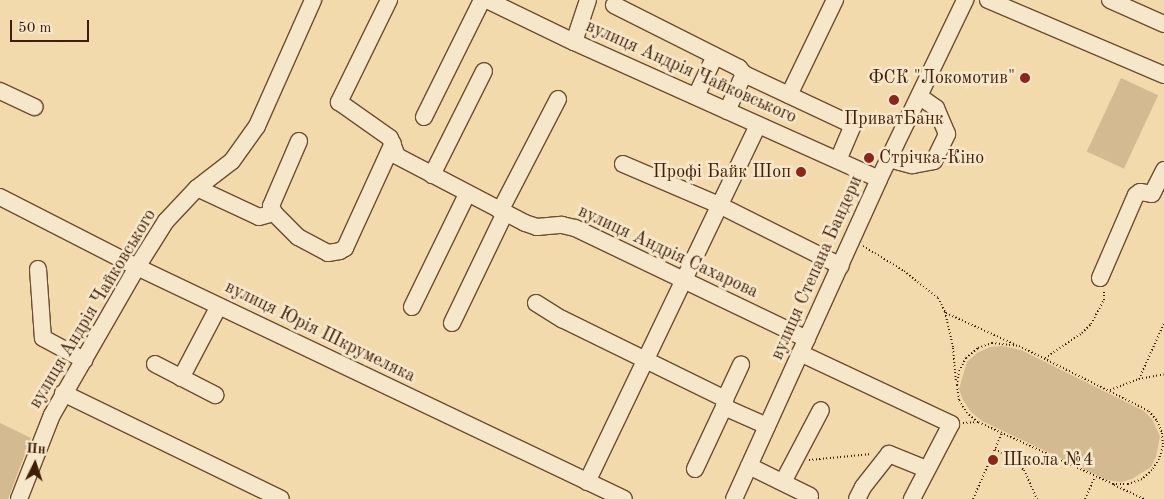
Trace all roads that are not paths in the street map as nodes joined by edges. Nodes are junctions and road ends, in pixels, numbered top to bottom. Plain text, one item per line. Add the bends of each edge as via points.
1 (313, 0) edge
2 (388, 0) edge
3 (482, 0) edge
4 (487, 0) edge
5 (588, 0) edge
6 (835, 0) edge
7 (965, 0) edge
8 (988, 0) edge
9 (1110, 0) edge
10 (614, 5) dead end
11 (1023, 7) edge
12 (1164, 24) edge
13 (574, 42) junction
14 (715, 56) junction
15 (484, 71) dead end
16 (744, 74) junction
17 (1164, 75) edge
18 (0, 91) edge
19 (789, 95) junction
20 (696, 96) junction
21 (920, 97) junction
22 (558, 99) dead end
23 (34, 107) dead end
24 (727, 110) junction
25 (424, 117) dead end
26 (758, 125) junction
27 (299, 141) dead end
28 (393, 143) junction
29 (889, 159) junction
30 (838, 160) junction
31 (623, 164) dead end
32 (1164, 170) edge
33 (432, 175) junction
34 (880, 179) junction
35 (197, 188) junction
36 (467, 194) junction
37 (1, 200) edge
38 (718, 205) junction
39 (503, 212) junction
40 (274, 213) junction
41 (841, 266) junction
42 (137, 267) junction
43 (38, 269) dead end
44 (1100, 278) road end
45 (683, 282) junction
46 (536, 303) dead end
47 (219, 306) junction
48 (412, 307) dead end
49 (452, 323) dead end
50 (804, 346) junction
51 (84, 360) junction
52 (645, 360) junction
53 (155, 364) dead end
54 (741, 364) dead end
55 (181, 378) junction
56 (63, 393) junction
57 (215, 395) dead end
58 (725, 403) junction
59 (821, 410) dead end
60 (767, 426) junction
61 (749, 466) junction
62 (695, 469) dead end
63 (926, 469) junction
64 (783, 482) junction
65 (590, 489) edge
66 (810, 496) dead end
67 (19, 499) edge
68 (281, 499) edge
69 (624, 499) edge
70 (734, 499) edge
71 (858, 499) edge
72 (912, 499) edge

1 - 35 street, вулиця Андрія Чайковського via 257,126 232,161
2 - 28 street, вулиця Андрія Сахарова via 340,102 382,131
3 - 25 street
4 - 13 street, вулиця Андрія Чайковського
5 - 13 street
6 - 19 street
7 - 21 street, вулиця Степана Бандери
8 - 11 street
9 - 12 street
10 - 14 street
11 - 17 street
13 - 20 street, вулиця Андрія Чайковського
14 - 16 street
14 - 20 street
15 - 33 street
16 - 19 street
16 - 24 street
18 - 23 street
19 - 30 street via 853,125
20 - 24 street, вулиця Андрія Чайковського
21 - 29 street, вулиця Степана Бандери
21 - 29 street via 936,108 947,134 934,161 912,165
22 - 39 street
24 - 26 street, вулиця Андрія Чайковського
26 - 30 street, вулиця Андрія Чайковського
26 - 38 street
27 - 40 street via 271,203
28 - 33 street, вулиця Андрія Сахарова via 396,156
28 - 40 street via 340,251 328,252 310,244 298,237
29 - 34 street, вулиця Степана Бандери
30 - 34 street, вулиця Андрія Чайковського
31 - 38 street
32 - 44 street via 1152,194 1140,192 1136,195
33 - 36 street, вулиця Андрія Сахарова
34 - 41 street, вулиця Степана Бандери
35 - 40 street via 259,217
35 - 42 street, вулиця Андрія Чайковського via 166,221
36 - 39 street, вулиця Андрія Сахарова
36 - 48 street
37 - 42 street, вулиця Юрія Шкрумеляка
38 - 41 street
38 - 45 street
39 - 45 street, вулиця Андрія Сахарова via 534,226 569,226
39 - 49 street
41 - 50 street, вулиця Степана Бандери
42 - 47 street, вулиця Юрія Шкрумеляка
42 - 51 street, вулиця Андрія Чайковського
43 - 51 street via 43,338
45 - 50 street, вулиця Андрія Сахарова
45 - 52 street
46 - 52 street
47 - 55 street
47 - 65 street, вулиця Юрія Шкрумеляка
50 - 60 street, вулиця Степана Бандери
50 - 63 street, вулиця Андрія Сахарова via 951,424
51 - 56 street, вулиця Андрія Чайковського
52 - 58 street
52 - 65 street
53 - 55 street
54 - 58 street
55 - 57 street
56 - 67 street, вулиця Андрія Чайковського
56 - 68 street
58 - 60 street
58 - 62 street
59 - 64 street
60 - 61 street, вулиця Степана Бандери
61 - 64 street
61 - 70 street, вулиця Степана Бандери
63 - 71 street via 889,454 863,486
63 - 72 street
64 - 66 street
65 - 69 street, вулиця Юрія Шкрумеляка

